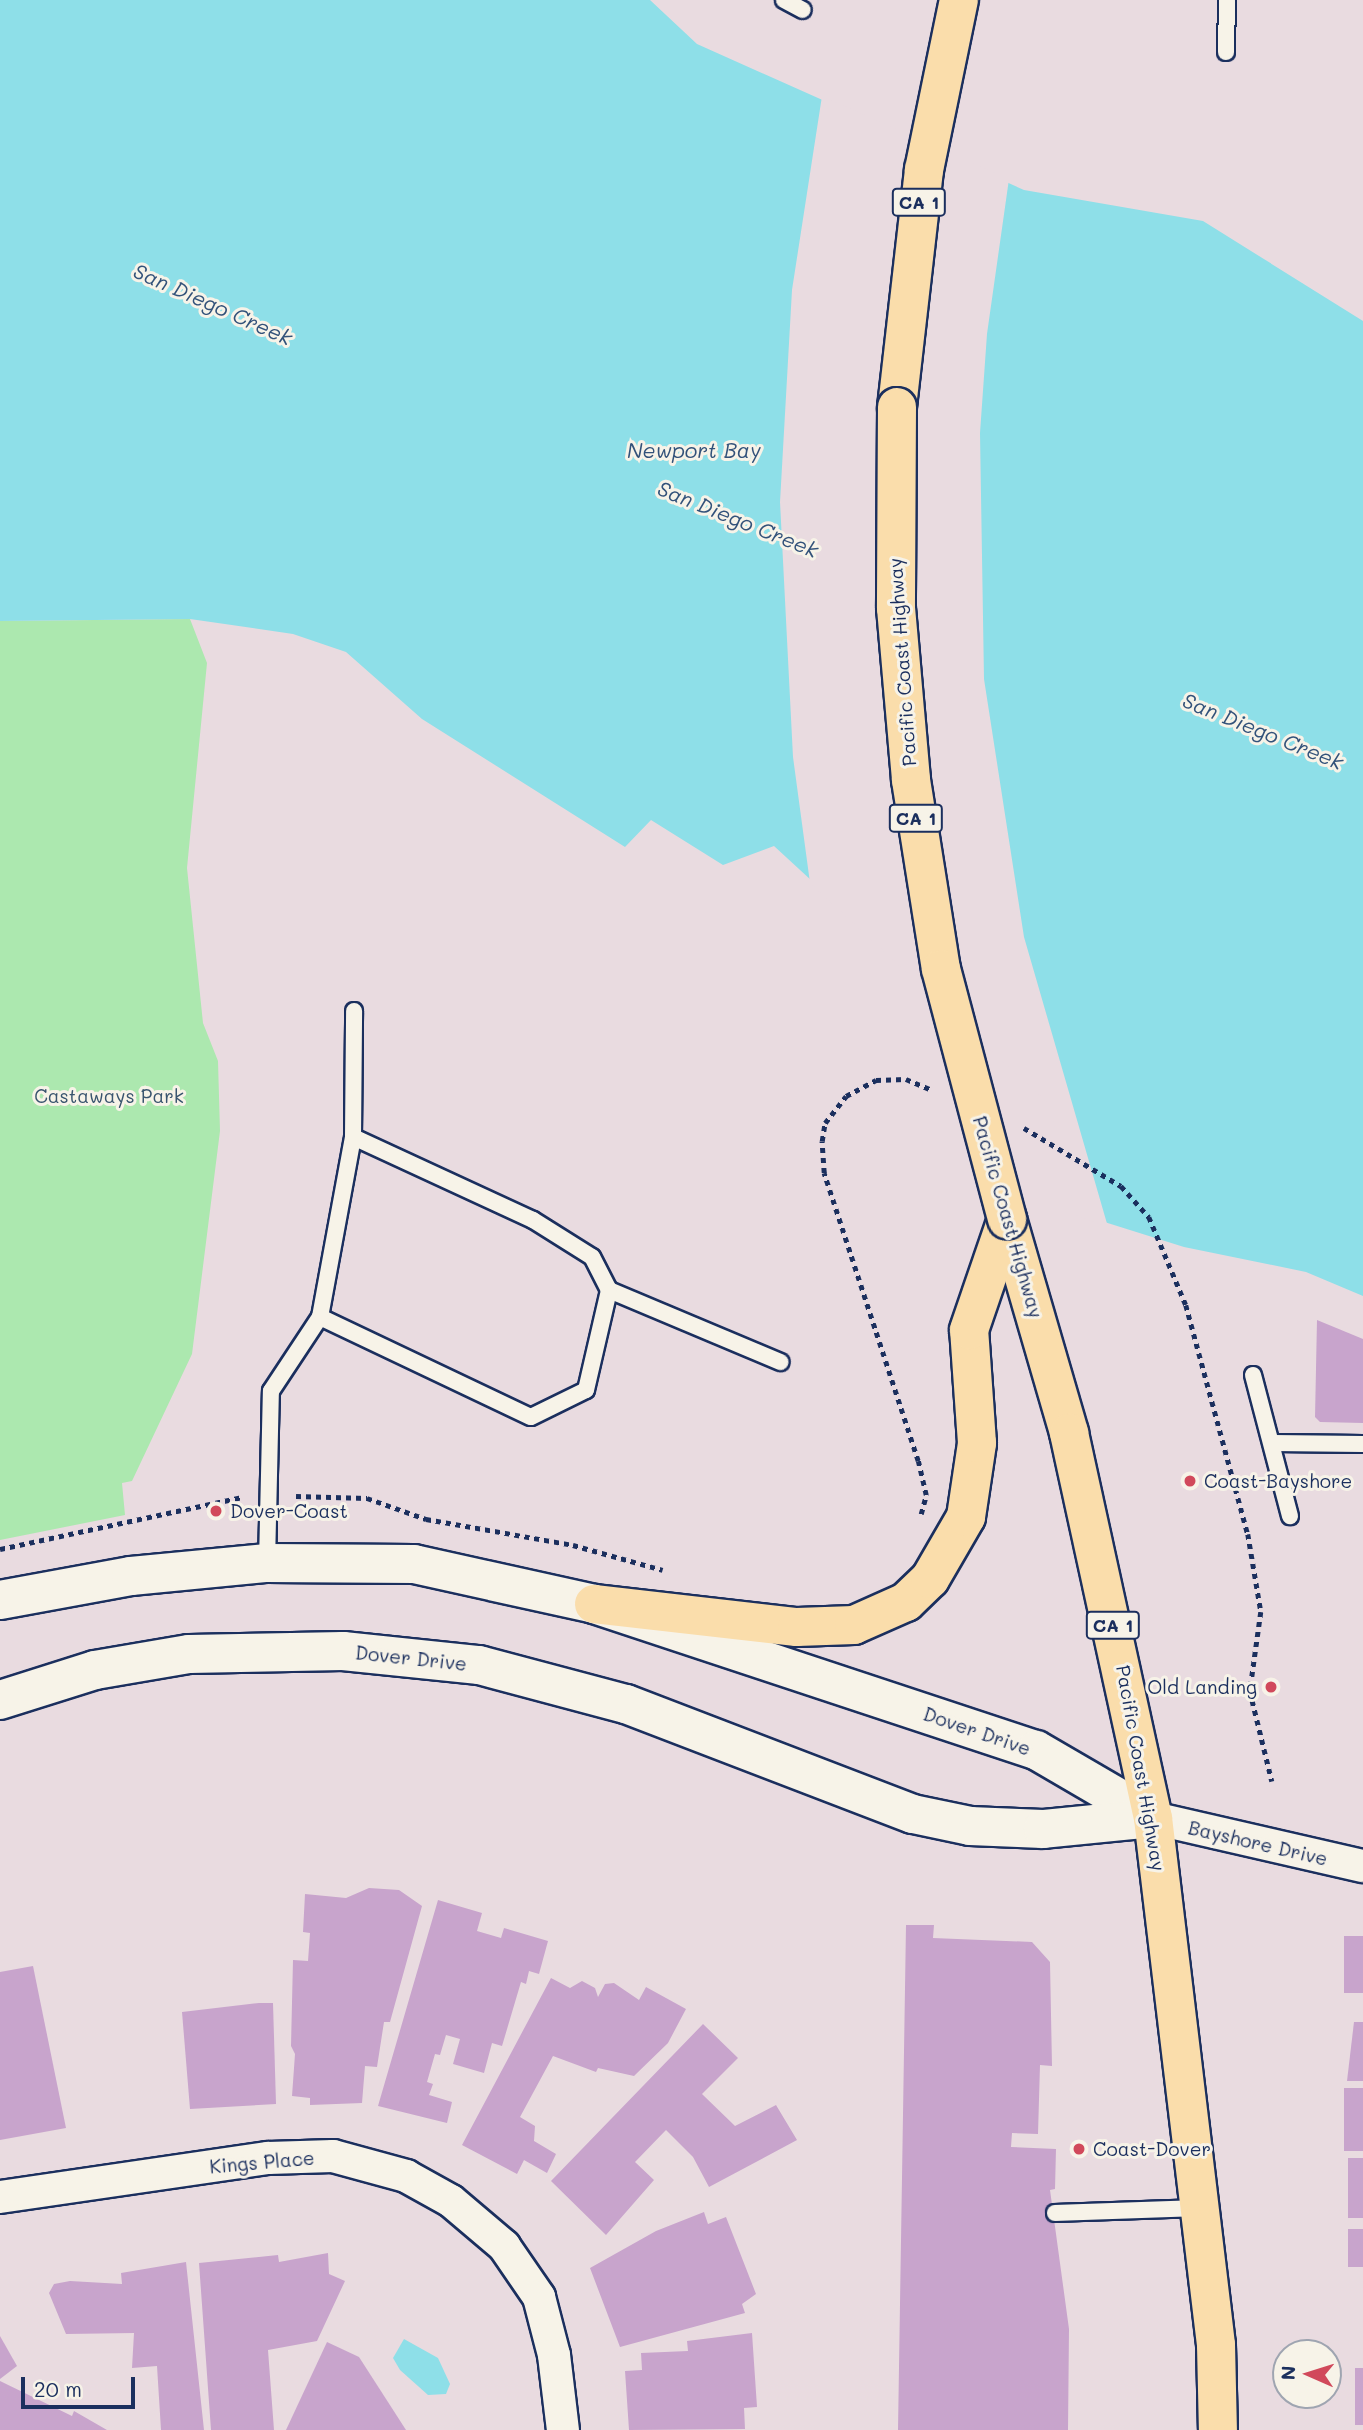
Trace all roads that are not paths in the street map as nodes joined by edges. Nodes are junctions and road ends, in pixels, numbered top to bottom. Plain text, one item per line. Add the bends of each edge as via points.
1 (784, 0) edge
2 (959, 0) edge
3 (1227, 0) edge
4 (803, 10) dead end
5 (1226, 52) dead end
6 (354, 1011) dead end
7 (353, 1136) junction
8 (1007, 1219) junction
9 (609, 1290) junction
10 (320, 1317) junction
11 (780, 1362) dead end
12 (1254, 1375) dead end
13 (1273, 1443) junction
14 (1363, 1444) edge
15 (1290, 1516) dead end
16 (267, 1563) junction
17 (0, 1600) edge
18 (594, 1604) junction
19 (0, 1700) edge
20 (1153, 1818) junction
21 (1363, 1866) edge
22 (0, 2197) edge
23 (1200, 2208) junction
24 (1055, 2213) dead end
25 (563, 2430) edge
26 (1219, 2430) edge

1 - 4 lane
2 - 8 highway, Pacific Coast Highway / CA 1, bridge via 924,170 903,338 895,470 896,608 905,725 928,901
3 - 5 lane
6 - 7 lane
7 - 9 lane via 533,1220 592,1257
7 - 10 lane
8 - 18 highway via 969,1330 977,1443 966,1517 930,1579 906,1602 854,1625 797,1627
8 - 20 highway, Pacific Coast Highway / CA 1 via 1069,1433
9 - 10 lane via 586,1390 531,1417
9 - 11 lane
10 - 16 lane via 271,1391
12 - 13 lane
13 - 14 lane
13 - 15 lane
16 - 17 street, Dover Drive via 131,1576
16 - 18 street, Dover Drive via 414,1564
18 - 20 street, Dover Drive via 1035,1750
19 - 20 street, Dover Drive via 95,1670 189,1654 344,1651 479,1665 626,1704 913,1814 970,1826 1043,1829
20 - 21 street, Bayshore Drive
20 - 23 highway, Pacific Coast Highway / CA 1
22 - 25 street, Kings Place via 268,2158 333,2156 406,2176 451,2201 504,2246 539,2297 554,2356
23 - 24 lane
23 - 26 highway, Pacific Coast Highway / CA 1 via 1216,2345

